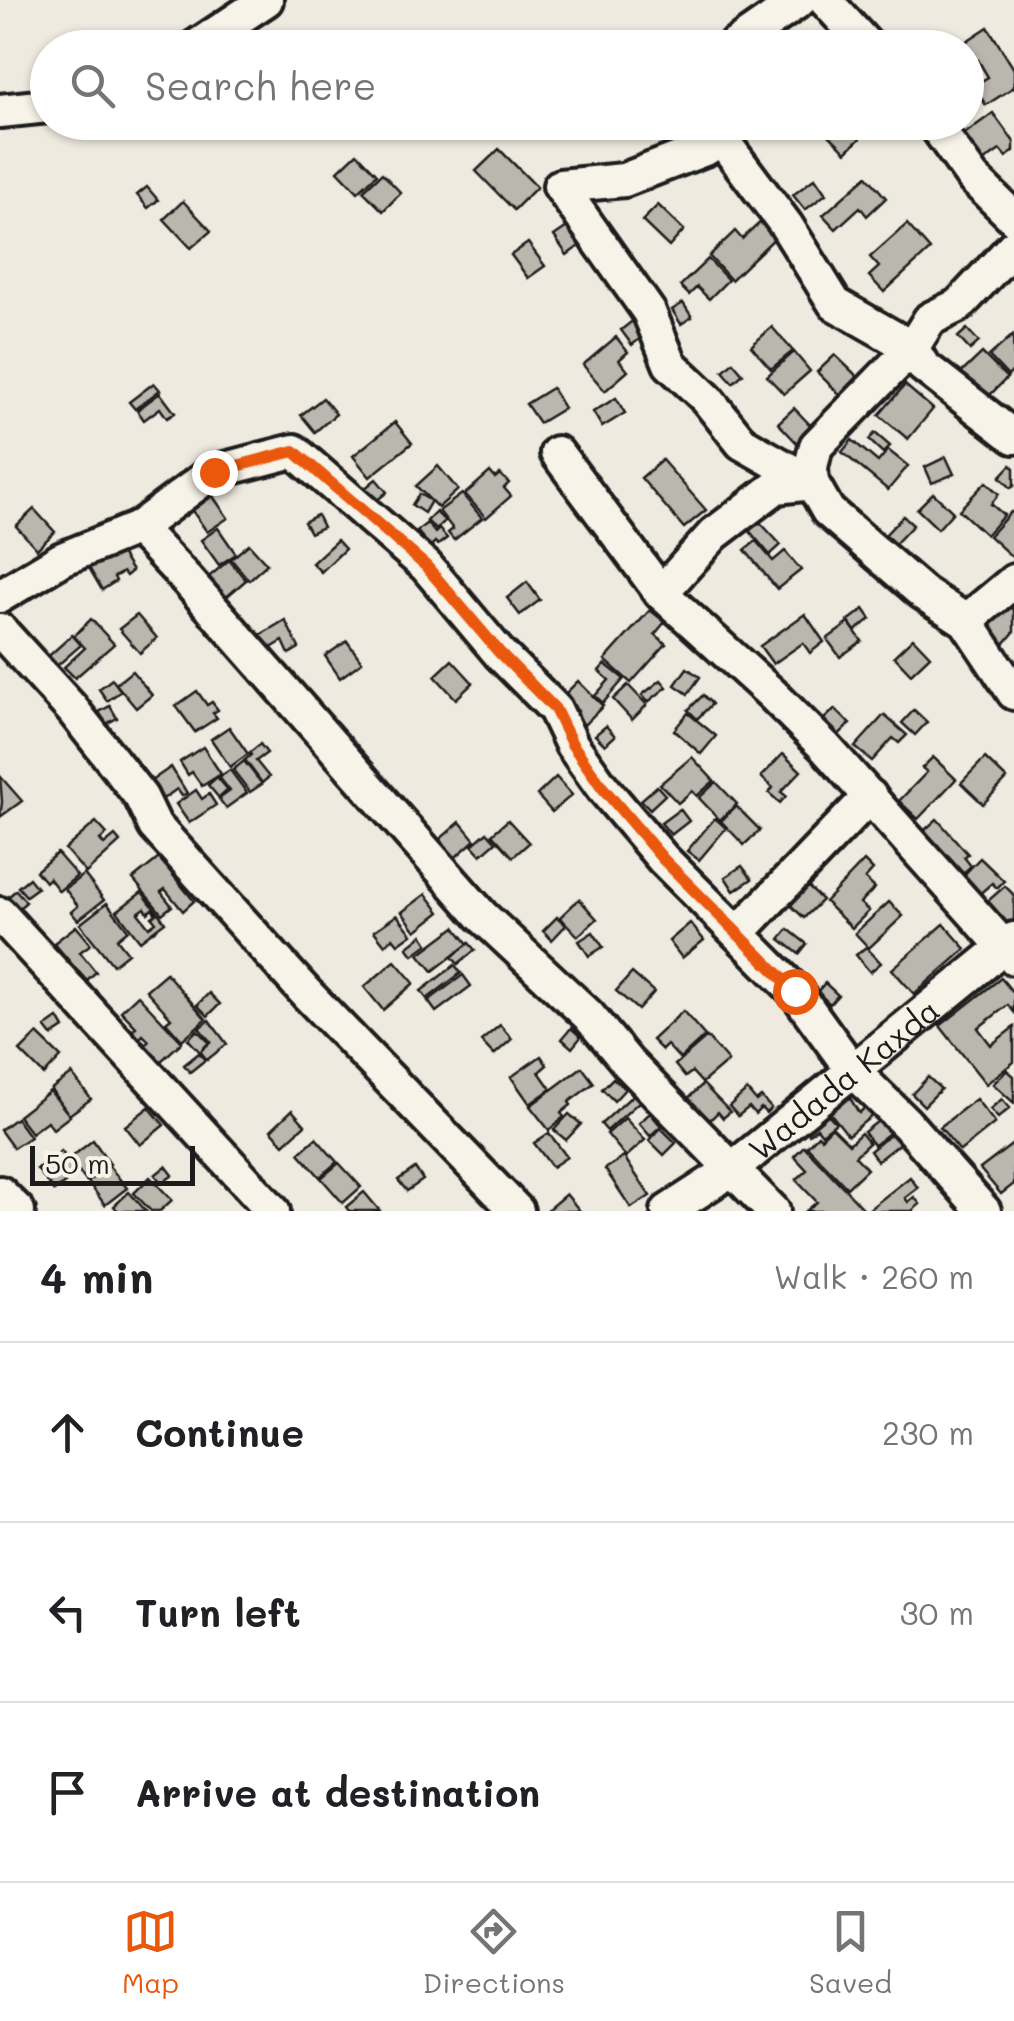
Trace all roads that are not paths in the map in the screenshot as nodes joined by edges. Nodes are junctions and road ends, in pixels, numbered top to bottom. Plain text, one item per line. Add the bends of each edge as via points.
1 (266, 0) edge
2 (800, 0) edge
3 (825, 0) edge
4 (221, 30) edge
5 (757, 30) edge
6 (852, 30) edge
7 (30, 108) edge
8 (0, 112) edge
9 (708, 140) edge
10 (719, 140) edge
11 (946, 140) edge
12 (1014, 218) edge
13 (1014, 246) edge
14 (912, 348) junction
15 (1014, 437) edge
16 (557, 453) dead end
17 (812, 483) junction
18 (138, 528) junction
19 (1014, 581) edge
20 (661, 593) junction
21 (0, 596) edge
22 (966, 621) junction
23 (0, 630) edge
24 (1014, 693) edge
25 (870, 796) junction
26 (0, 914) edge
27 (738, 934) junction
28 (1011, 948) edge
29 (852, 1070) junction
30 (731, 1170) junction
31 (0, 1192) edge
32 (18, 1211) edge
33 (273, 1211) edge
34 (517, 1211) edge
35 (668, 1211) edge
36 (773, 1211) edge
37 (984, 1211) edge

1 - 4 street
2 - 5 street
3 - 6 street
7 - 8 street
9 - 17 street via 706,148 624,180 560,186 650,312 670,364 742,443
10 - 14 street via 786,225 834,304
11 - 12 street
13 - 14 street via 959,305 930,319
14 - 15 street via 923,366
14 - 17 street via 816,446
16 - 20 street
17 - 20 street via 776,487 714,534
17 - 22 street via 828,512 858,539
18 - 21 street via 62,559
18 - 27 street via 214,472 294,451 426,566 555,709 602,787 663,859
18 - 30 street via 482,916 588,1015
19 - 22 street
20 - 25 street
22 - 24 street
23 - 34 street via 141,797 155,826
25 - 27 street
25 - 28 street
26 - 33 street
27 - 29 street via 795,991
28 - 29 street, Wadada Kaxda
29 - 30 street, Wadada Kaxda
29 - 37 street
30 - 35 street, Wadada Kaxda
30 - 36 street
31 - 32 street

